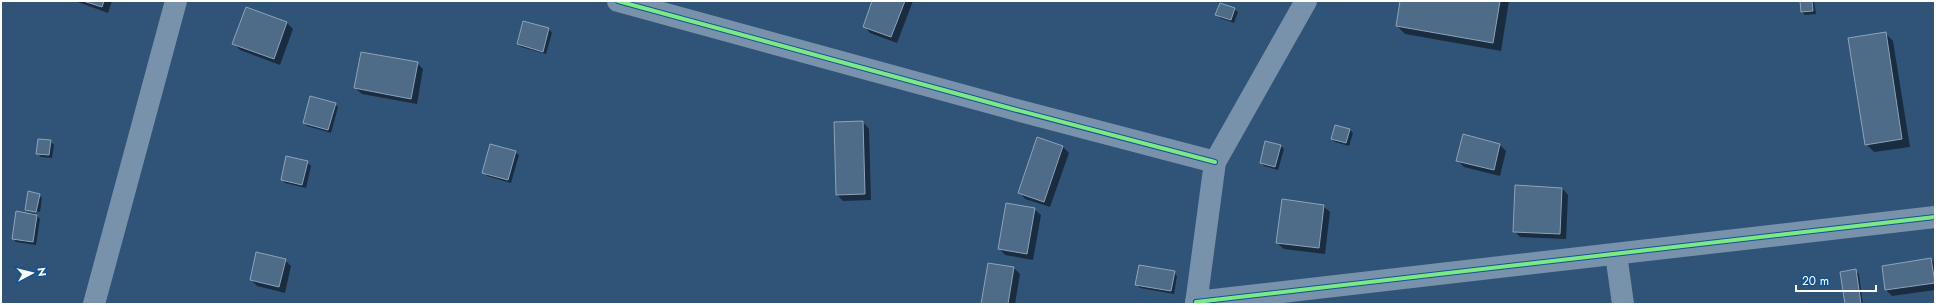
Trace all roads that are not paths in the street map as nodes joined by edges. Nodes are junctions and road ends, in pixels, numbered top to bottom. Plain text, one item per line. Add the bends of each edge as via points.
1 (176, 1) edge
2 (618, 1) edge
3 (1306, 1) edge
4 (1216, 162) junction
5 (1935, 217) edge
6 (1616, 254) junction
7 (1196, 303) edge
8 (94, 304) edge
9 (1623, 304) edge

1 - 8 street
2 - 4 street
3 - 4 street
4 - 7 street
5 - 6 street
6 - 7 street
6 - 9 street

